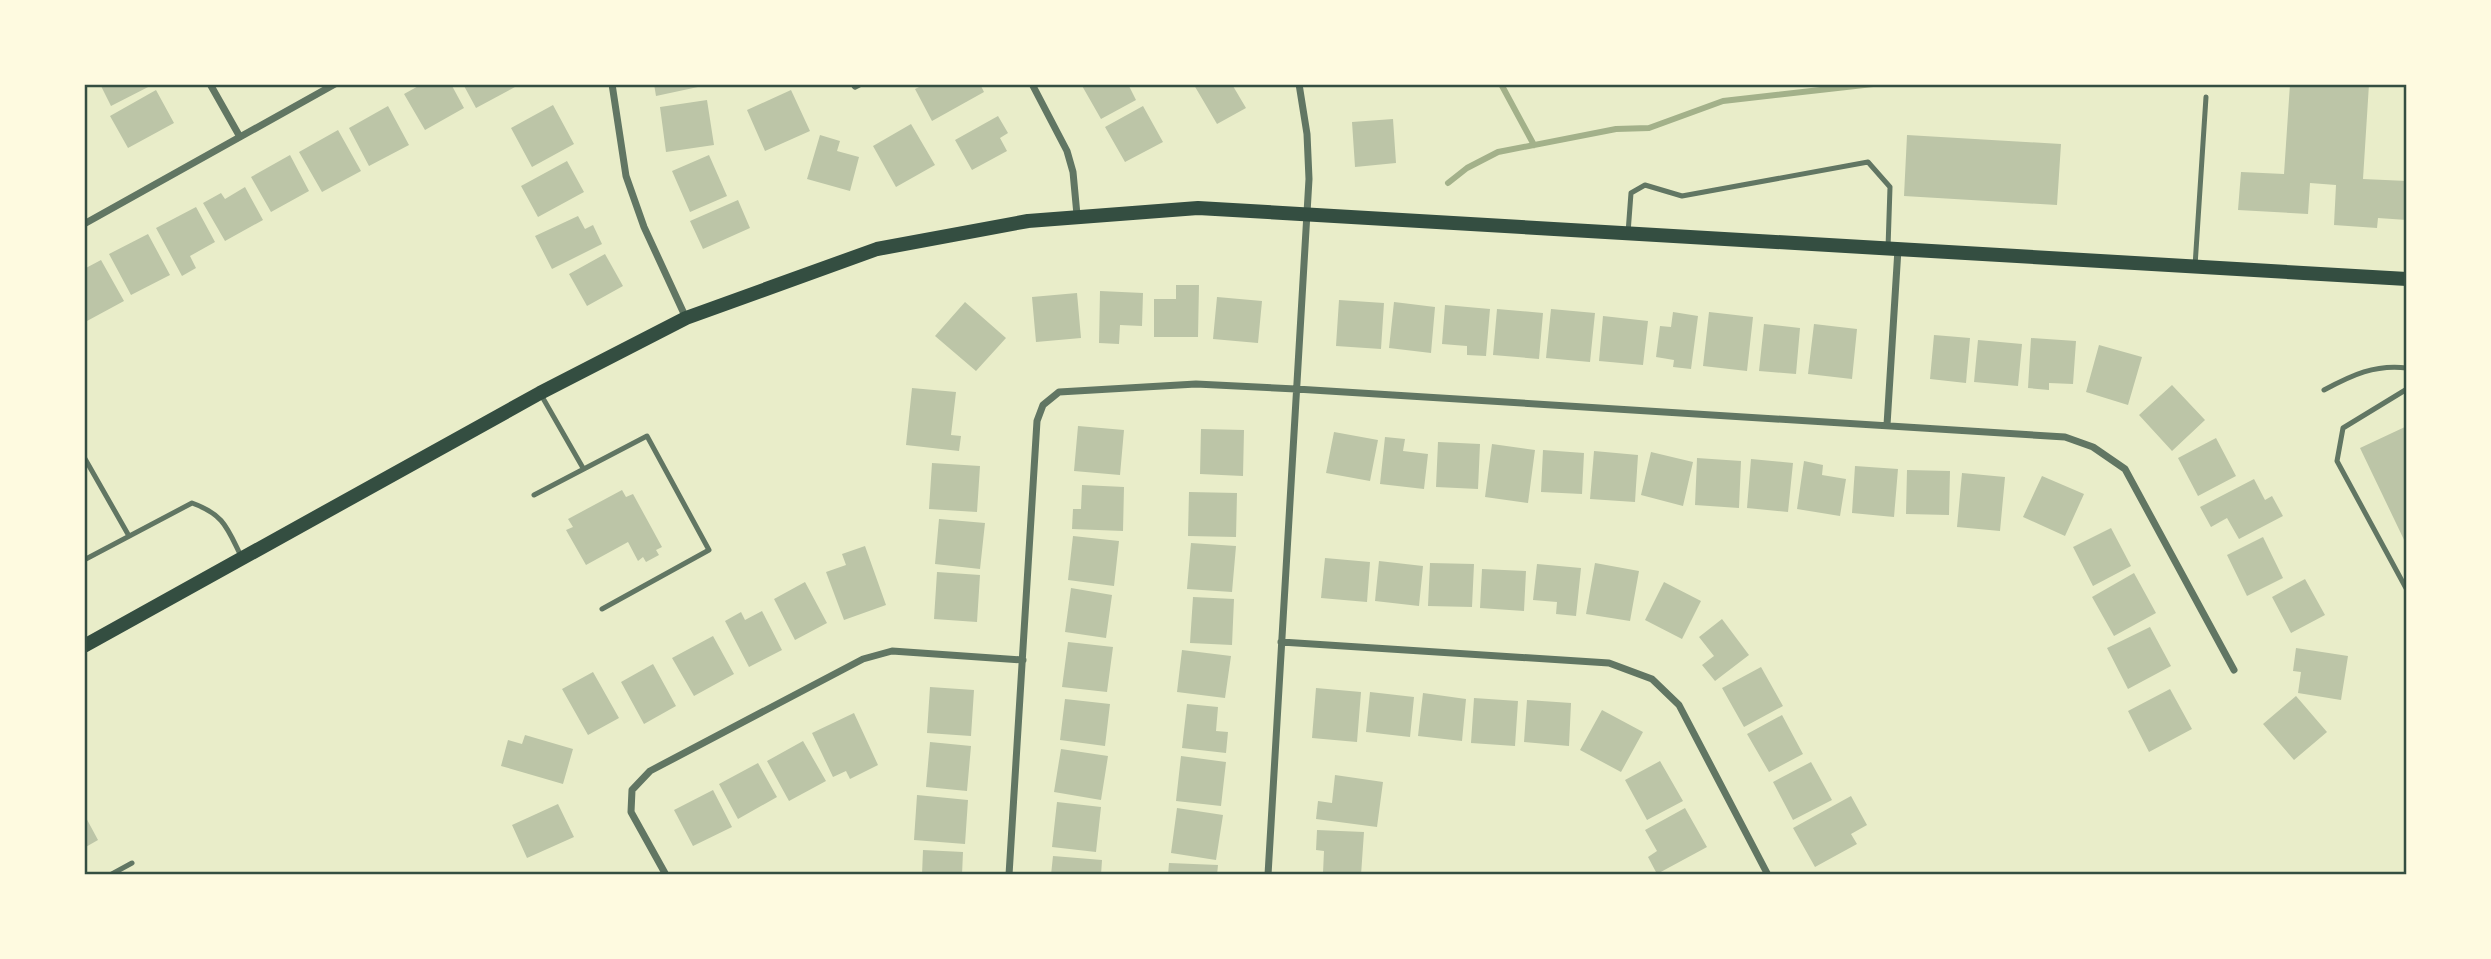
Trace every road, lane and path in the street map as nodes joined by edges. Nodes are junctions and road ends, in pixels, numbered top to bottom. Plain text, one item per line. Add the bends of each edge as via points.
1 (210, 84) edge
2 (335, 84) edge
3 (612, 84) edge
4 (1032, 84) edge
5 (1299, 84) edge
6 (2206, 97) dead end
7 (240, 137) junction
8 (1307, 214) junction
9 (1077, 215) junction
10 (84, 224) edge
11 (1628, 233) junction
12 (1893, 249) junction
13 (2195, 266) junction
14 (2407, 279) edge
15 (686, 317) junction
16 (2407, 368) edge
17 (1296, 389) junction
18 (2407, 389) edge
19 (2324, 390) dead end
20 (540, 393) junction
21 (1887, 425) junction
22 (84, 457) edge
23 (583, 468) junction
24 (534, 495) dead end
25 (129, 536) junction
26 (242, 558) junction
27 (84, 560) edge
28 (2407, 590) edge
29 (602, 609) dead end
30 (1281, 642) junction
31 (84, 646) edge
32 (1023, 660) junction
33 (2234, 670) dead end
34 (132, 863) dead end
35 (110, 875) edge
36 (666, 875) edge
37 (1009, 875) edge
38 (1268, 875) edge
39 (1768, 875) edge

1 - 7 street
2 - 7 street
3 - 15 street via 626,176
4 - 9 street via 1067,151
5 - 8 street via 1307,134
6 - 13 lane
7 - 10 street
8 - 9 main road via 1198,208
8 - 11 main road
8 - 17 street
9 - 15 main road via 877,249
11 - 12 main road
11 - 12 lane via 1631,193 1645,185 1682,196 1868,162 1890,187
12 - 13 main road
12 - 21 street
13 - 14 main road
15 - 20 main road
16 - 19 lane via 2389,365 2356,373
17 - 21 street
17 - 30 street
17 - 32 street via 1196,384 1059,392 1043,405 1037,421
18 - 28 lane via 2343,428 2337,461
20 - 23 lane
20 - 26 main road
21 - 33 street via 2065,437 2092,447 2125,469
22 - 25 lane
23 - 24 lane
23 - 29 lane via 647,436 709,550
25 - 26 lane via 192,503 223,520
25 - 27 lane
26 - 31 main road
30 - 38 street
30 - 39 street via 1609,663 1652,679 1679,705
32 - 36 street via 892,651 863,659 650,771 632,790 631,812
32 - 37 street
34 - 35 lane

